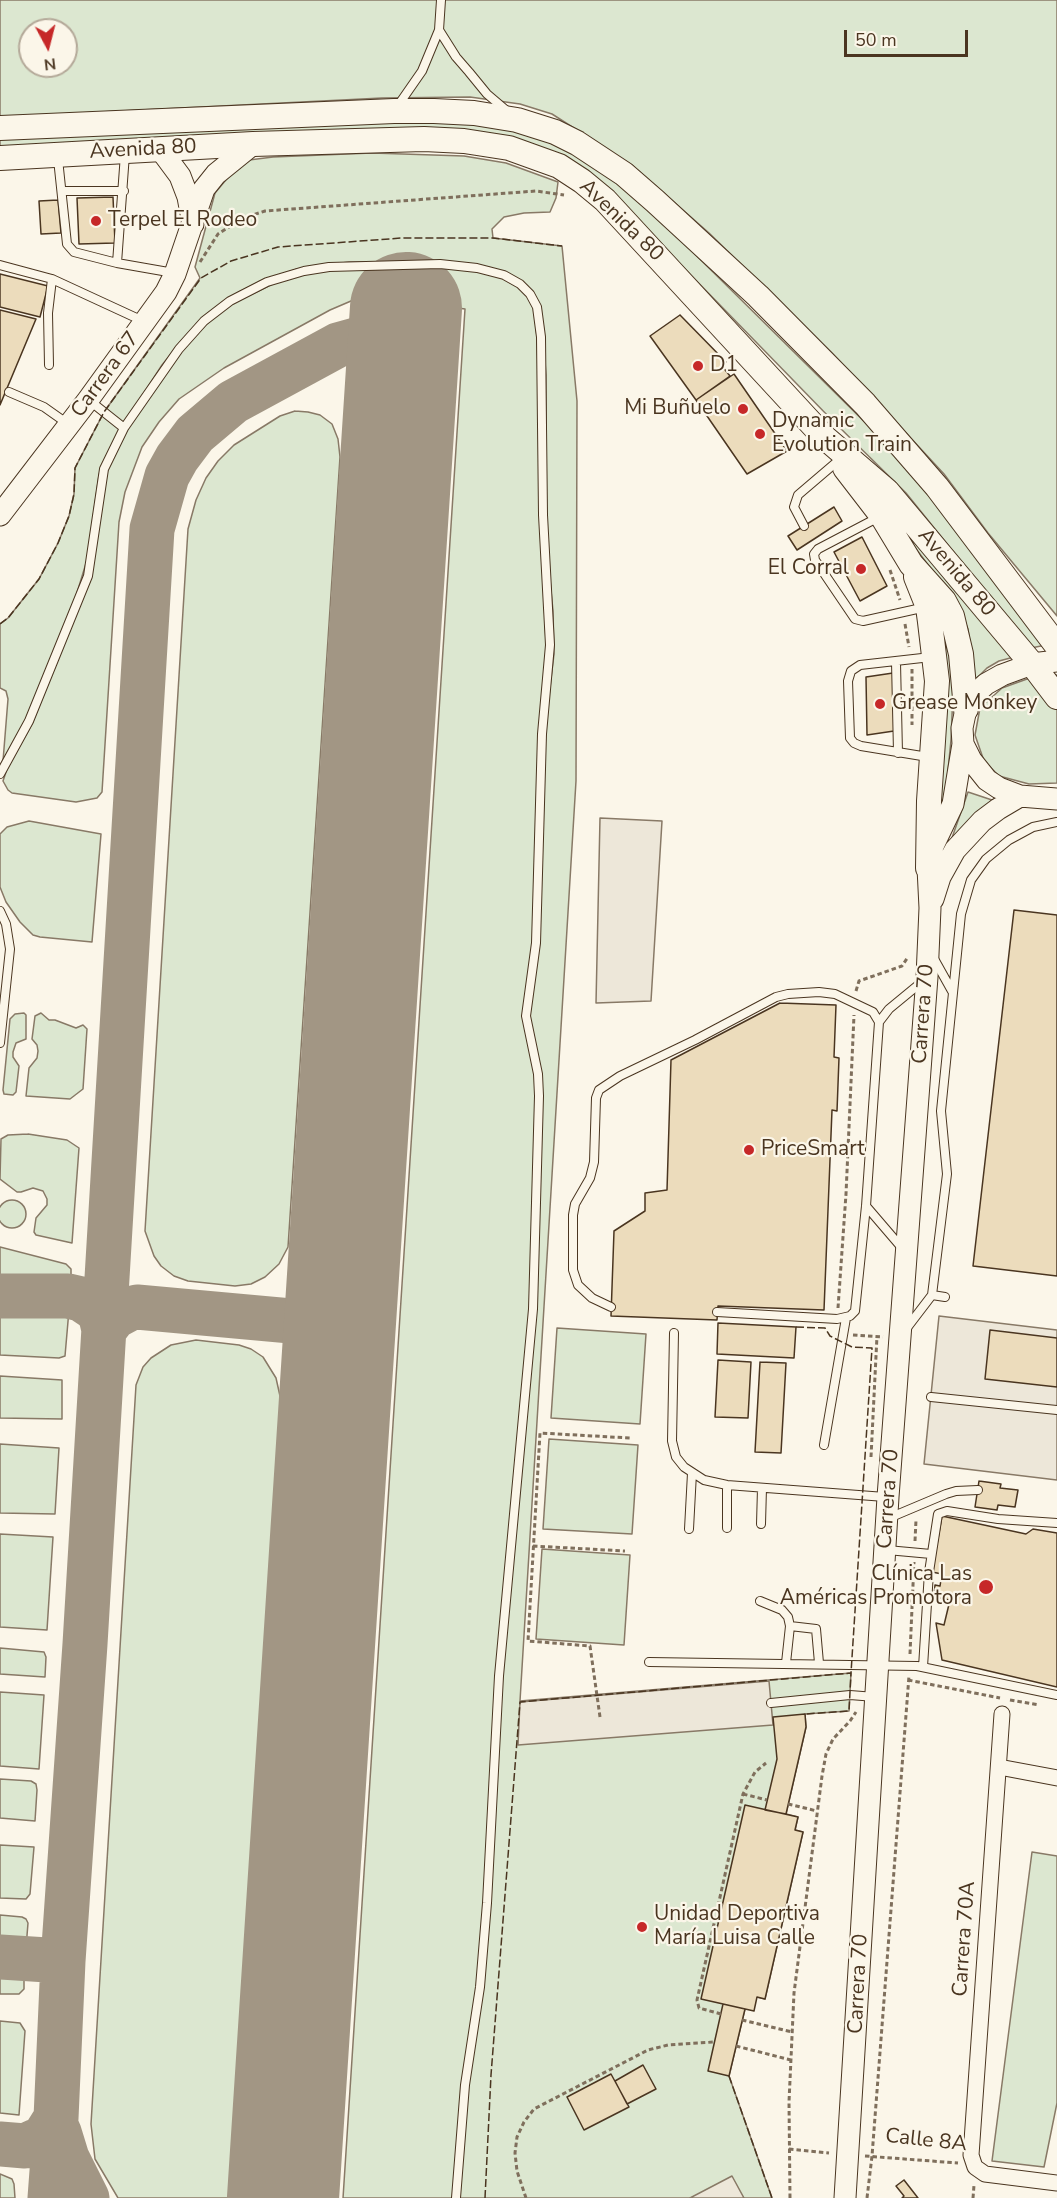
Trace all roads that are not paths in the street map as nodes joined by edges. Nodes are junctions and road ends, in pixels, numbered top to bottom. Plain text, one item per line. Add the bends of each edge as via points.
1 (441, 0) edge
2 (439, 30) junction
3 (394, 111) junction
4 (517, 120) junction
5 (0, 128) edge
6 (253, 144) junction
7 (160, 149) junction
8 (125, 151) junction
9 (58, 155) junction
10 (0, 158) edge
11 (62, 191) junction
12 (124, 191) junction
13 (193, 225) junction
14 (117, 263) junction
15 (0, 265) edge
16 (175, 274) junction
17 (52, 279) junction
18 (145, 322) junction
19 (49, 365) dead end
20 (9, 392) dead end
21 (88, 400) junction
22 (69, 425) junction
23 (124, 428) junction
24 (823, 436) junction
25 (839, 460) junction
26 (0, 515) edge
27 (882, 516) junction
28 (804, 526) dead end
29 (813, 539) dead end
30 (818, 549) junction
31 (911, 564) junction
32 (927, 607) junction
33 (1057, 646) edge
34 (935, 657) junction
35 (1057, 661) edge
36 (896, 662) junction
37 (1032, 664) junction
38 (1057, 698) edge
39 (966, 709) junction
40 (963, 744) junction
41 (898, 753) junction
42 (933, 758) junction
43 (0, 774) edge
44 (1020, 796) junction
45 (1057, 799) edge
46 (1057, 822) edge
47 (928, 868) junction
48 (930, 908) junction
49 (0, 911) edge
50 (929, 948) junction
51 (927, 978) junction
52 (953, 992) junction
53 (879, 1022) junction
54 (0, 1043) edge
55 (866, 1206) junction
56 (907, 1254) junction
57 (932, 1295) junction
58 (945, 1297) dead end
59 (611, 1307) dead end
60 (717, 1312) dead end
61 (846, 1318) junction
62 (674, 1333) dead end
63 (895, 1336) junction
64 (931, 1396) dead end
65 (1057, 1410) edge
66 (824, 1445) dead end
67 (692, 1473) junction
68 (727, 1485) junction
69 (762, 1488) junction
70 (978, 1490) dead end
71 (888, 1497) junction
72 (887, 1519) junction
73 (1057, 1522) edge
74 (761, 1524) dead end
75 (727, 1528) dead end
76 (689, 1529) dead end
77 (885, 1550) junction
78 (931, 1554) junction
79 (760, 1601) dead end
80 (790, 1626) junction
81 (649, 1662) dead end
82 (786, 1663) junction
83 (819, 1663) junction
84 (879, 1664) junction
85 (923, 1667) junction
86 (1057, 1695) edge
87 (867, 1696) junction
88 (771, 1703) dead end
89 (1002, 1714) dead end
90 (999, 1767) junction
91 (1057, 1778) edge
92 (975, 2167) joint
93 (1057, 2183) edge
94 (846, 2197) edge
95 (456, 2198) edge

1 - 2 lane
2 - 3 lane via 422,71
2 - 4 lane via 478,84
3 - 4 main road, Avenida 80 via 474,113
3 - 5 main road, Avenida 80
4 - 33 main road, Avenida 80 via 577,143 624,174 758,296 866,404 938,486
6 - 7 main road, Avenida 80
6 - 13 main road, Carrera 67 via 204,189
6 - 24 main road, Avenida 80 via 464,141 509,148 559,166 605,200
7 - 8 main road, Avenida 80
7 - 13 main road via 180,176
8 - 9 main road, Avenida 80
8 - 12 lane
9 - 10 main road, Avenida 80
9 - 11 lane
11 - 12 lane
11 - 14 lane via 68,244 74,252
12 - 14 lane
13 - 16 main road, Carrera 67
14 - 16 lane
15 - 17 lane
16 - 18 main road, Carrera 67
17 - 18 lane
17 - 19 lane
18 - 21 main road, Carrera 67
20 - 22 lane via 44,407
21 - 22 main road, Carrera 67
21 - 23 lane
22 - 26 main road, Carrera 67
23 - 43 lane via 101,478 88,576 80,600 30,721
23 - 95 lane via 179,349 204,321 230,301 284,276 355,265 458,266 504,275 520,284 537,308 550,645 542,734 536,943 526,1016 539,1096 533,1309 499,1676 480,1987 465,2085
24 - 25 main road
24 - 37 main road, Avenida 80 via 887,491
25 - 27 main road
25 - 28 lane via 798,495 794,507
27 - 30 lane
27 - 31 main road
29 - 30 lane
30 - 32 lane via 815,560 855,620
31 - 32 main road
31 - 39 main road via 944,601 952,616 961,654
32 - 34 main road
34 - 36 lane
34 - 42 main road
35 - 37 main road
36 - 41 lane
36 - 41 lane via 860,665 851,671 848,681 850,738 854,743
37 - 38 main road, Avenida 80
37 - 39 main road via 986,684
39 - 40 main road, Carrera 70
40 - 44 main road via 987,780
40 - 47 main road, Carrera 70 via 953,804 933,846
41 - 42 lane
42 - 47 main road
44 - 45 main road
44 - 48 main road, Carrera 70 via 982,821 956,850 940,877
46 - 52 lane via 1033,827 1009,840 986,859 971,880 961,914
47 - 48 main road, Carrera 70
48 - 50 main road, Carrera 70
49 - 54 lane via 10,949
50 - 51 main road, Carrera 70
50 - 52 lane
51 - 53 lane
51 - 56 main road, Carrera 70
52 - 57 lane via 941,1111 947,1174
53 - 55 lane
53 - 59 lane via 873,1012 835,994 788,994 599,1090 594,1162 573,1215 573,1270 578,1285 592,1298
55 - 56 lane
55 - 61 lane via 855,1311
56 - 63 main road, Carrera 70
57 - 58 lane
57 - 63 lane
60 - 61 lane
61 - 66 lane
62 - 67 lane via 672,1441 676,1457
63 - 71 main road, Carrera 70
64 - 65 lane
67 - 68 lane
67 - 76 lane
68 - 69 lane
68 - 75 lane
69 - 71 lane
69 - 74 lane
70 - 72 lane via 956,1491
71 - 72 main road, Carrera 70
72 - 77 main road, Carrera 70
73 - 78 lane via 942,1511 936,1519
77 - 78 lane
77 - 84 main road, Carrera 70
78 - 85 lane
79 - 80 lane via 782,1610
80 - 82 lane
80 - 83 lane via 816,1629
81 - 82 lane
82 - 83 lane
83 - 84 lane
84 - 85 lane
84 - 87 main road, Carrera 70
85 - 86 lane
87 - 88 lane
87 - 94 main road, Carrera 70
89 - 90 street, Carrera 70A
90 - 91 street
90 - 92 street, Carrera 70A via 971,2155
92 - 93 street, Calle 8A via 985,2174

